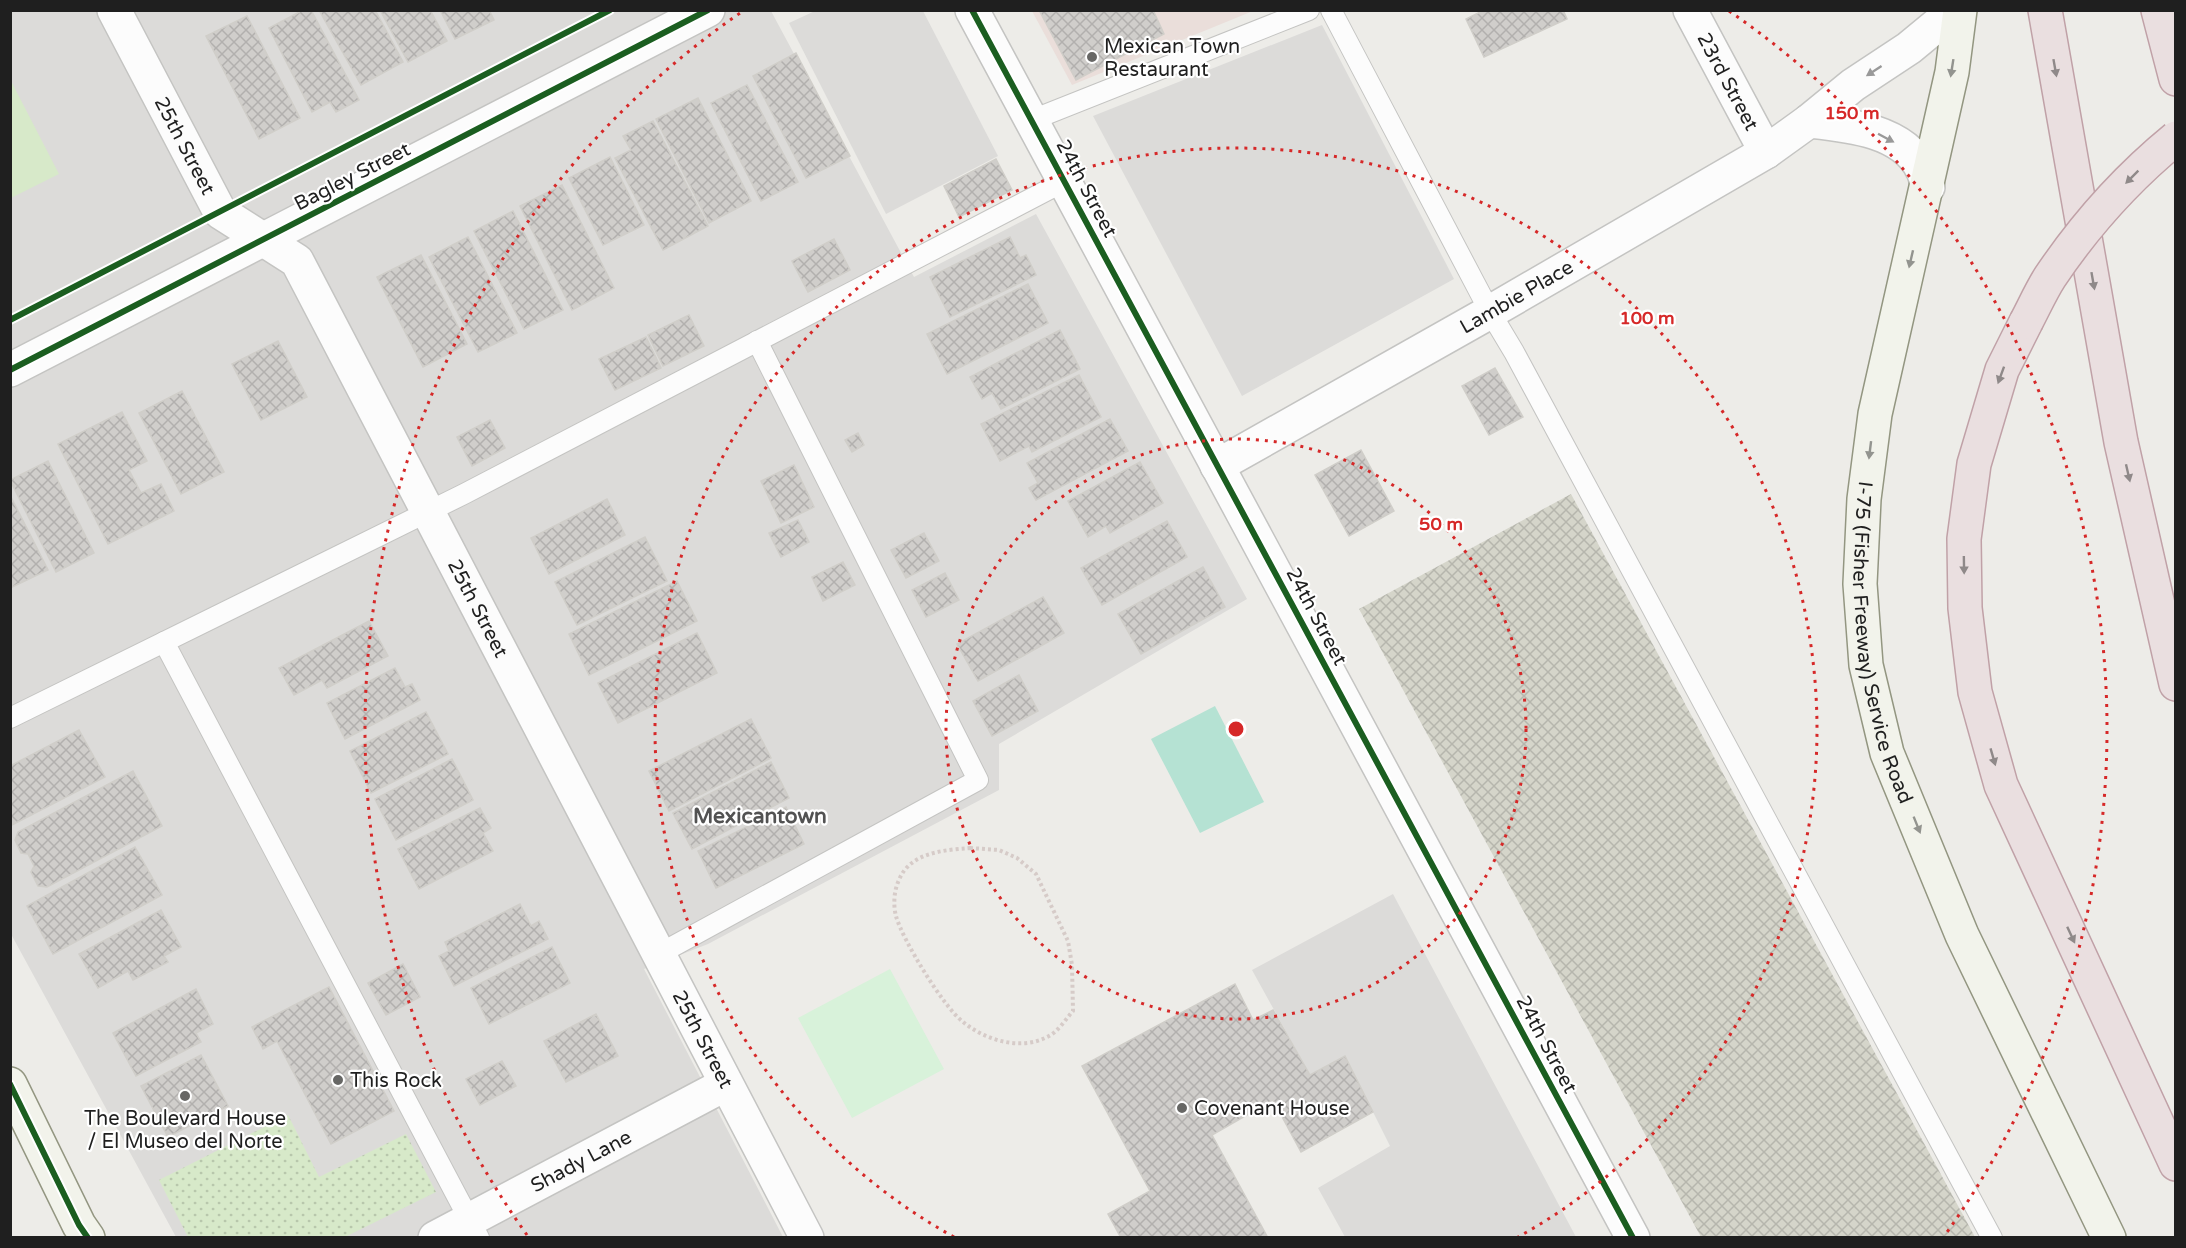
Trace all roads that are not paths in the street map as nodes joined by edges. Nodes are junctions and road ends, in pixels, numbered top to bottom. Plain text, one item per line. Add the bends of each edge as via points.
1 (114, 10) edge
2 (708, 10) edge
3 (972, 10) edge
4 (1309, 10) edge
5 (1331, 10) edge
6 (1690, 10) edge
7 (1955, 10) edge
8 (1960, 10) edge
9 (2045, 10) edge
10 (2158, 10) edge
11 (2175, 79) edge
12 (1032, 120) junction
13 (1809, 121) junction
14 (2175, 138) edge
15 (1766, 152) junction
16 (1065, 181) junction
17 (1928, 187) junction
18 (263, 240) junction
19 (1490, 312) junction
20 (757, 341) junction
21 (10, 370) edge
22 (1217, 466) junction
23 (428, 512) junction
24 (164, 642) junction
25 (2175, 684) edge
26 (10, 718) edge
27 (659, 954) junction
28 (10, 1084) edge
29 (726, 1084) junction
30 (2175, 1164) edge
31 (474, 1229) edge
32 (88, 1238) edge
33 (435, 1238) edge
34 (807, 1238) edge
35 (1633, 1238) edge
36 (1992, 1238) edge
37 (2109, 1238) edge

1 - 18 street, 25th Street via 220,212
2 - 18 street, Bagley Street
3 - 12 street, 24th Street
4 - 12 lane
5 - 19 lane
6 - 15 street, 23rd Street
7 -> 13 street, Lambie Place
8 -> 17 street, I-75 (Fisher Freeway) Service Road via 1952,72
9 -> 25 highway via 2121,442
10 - 11 highway
12 - 16 street, 24th Street
13 - 15 street, Lambie Place
13 -> 17 street via 1846,124 1892,140 1922,168
14 -> 30 highway, bridge via 2090,222 2049,279 2026,322 2002,370 1981,436 1964,539 1965,608 1975,692 2001,785
15 - 19 street, Lambie Place
16 - 20 lane
16 - 22 street, 24th Street
17 -> 37 street, I-75 (Fisher Freeway) Service Road via 1875,414 1868,467 1860,584 1866,665 1887,753 1962,935
18 - 21 street, Bagley Street
18 - 23 street, 25th Street via 297,261
19 - 22 street, Lambie Place
19 - 36 lane
20 - 23 lane
20 - 27 lane via 978,780
22 - 35 street, 24th Street
23 - 24 lane
23 - 27 street, 25th Street
24 - 26 lane
24 - 31 lane
27 - 29 street, 25th Street
28 - 32 street
29 - 31 street, Shady Lane
29 - 34 street, 25th Street
31 - 33 street, Shady Lane

